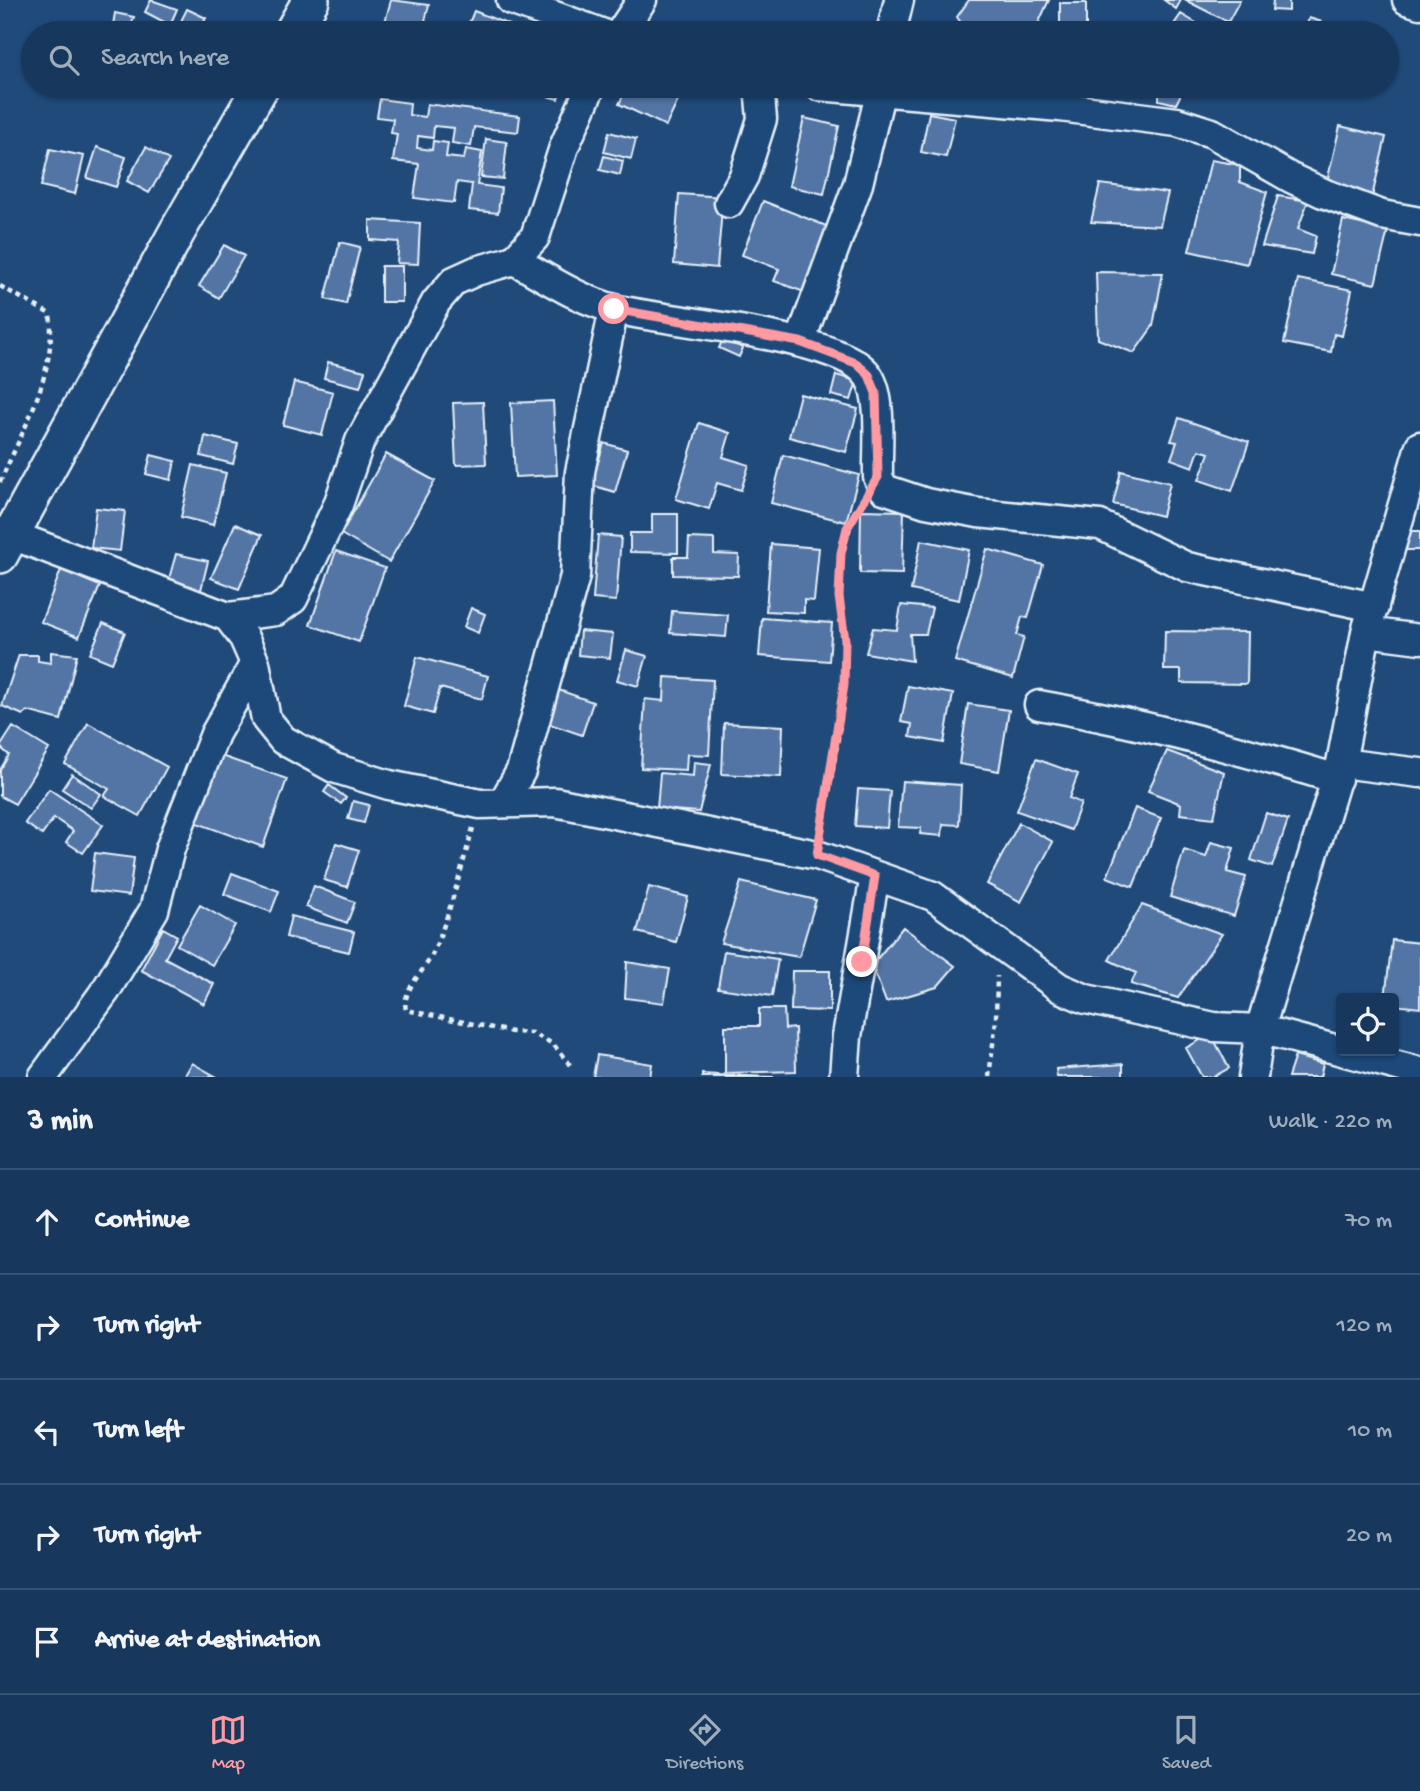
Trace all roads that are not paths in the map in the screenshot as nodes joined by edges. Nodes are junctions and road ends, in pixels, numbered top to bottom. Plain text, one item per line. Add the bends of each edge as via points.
1 (311, 0) edge
2 (511, 0) edge
3 (642, 0) edge
4 (900, 0) edge
5 (1407, 0) edge
6 (1420, 4) edge
7 (299, 21) edge
8 (568, 21) edge
9 (628, 21) edge
10 (894, 21) edge
11 (254, 98) edge
12 (586, 98) edge
13 (760, 98) edge
14 (879, 98) edge
15 (970, 98) edge
16 (729, 203) dead end
17 (1420, 222) edge
18 (514, 260) junction
19 (614, 309) junction
20 (800, 342) junction
21 (1420, 446) edge
22 (6, 545) edge
23 (228, 617) junction
24 (1370, 619) junction
25 (1420, 639) edge
26 (256, 663) junction
27 (1039, 705) dead end
28 (1339, 771) junction
29 (1420, 773) edge
30 (492, 802) junction
31 (875, 876) junction
32 (1260, 1030) junction
33 (1420, 1072) edge
34 (43, 1077) edge
35 (844, 1077) edge
36 (1253, 1077) edge

1 - 7 main road
2 - 8 street
3 - 9 street
4 - 10 street
5 - 6 street
11 - 22 main road
12 - 18 street via 564,146 535,237
13 - 16 street via 762,119 744,176
14 - 20 street via 858,184
15 - 17 street via 1177,122 1212,133 1323,193 1382,215
18 - 19 street via 584,299
18 - 23 street via 454,281 436,302 360,441 338,505 293,599 276,611
19 - 20 street
19 - 30 street via 580,472 575,576 521,771
20 - 24 street via 856,363 869,375 876,393 878,477 884,489 978,513 1100,525 1187,567
21 - 24 street
22 - 23 street
23 - 26 street
24 - 25 street
24 - 28 street
26 - 30 street via 266,719 283,740 334,768 389,785
26 - 34 street via 215,734 170,849 154,910 106,990
27 - 28 street
28 - 29 street
28 - 32 street
30 - 31 street via 555,802 817,855
31 - 32 street via 933,896 1060,988 1086,999 1214,1027
31 - 35 street
32 - 33 street
32 - 36 street

